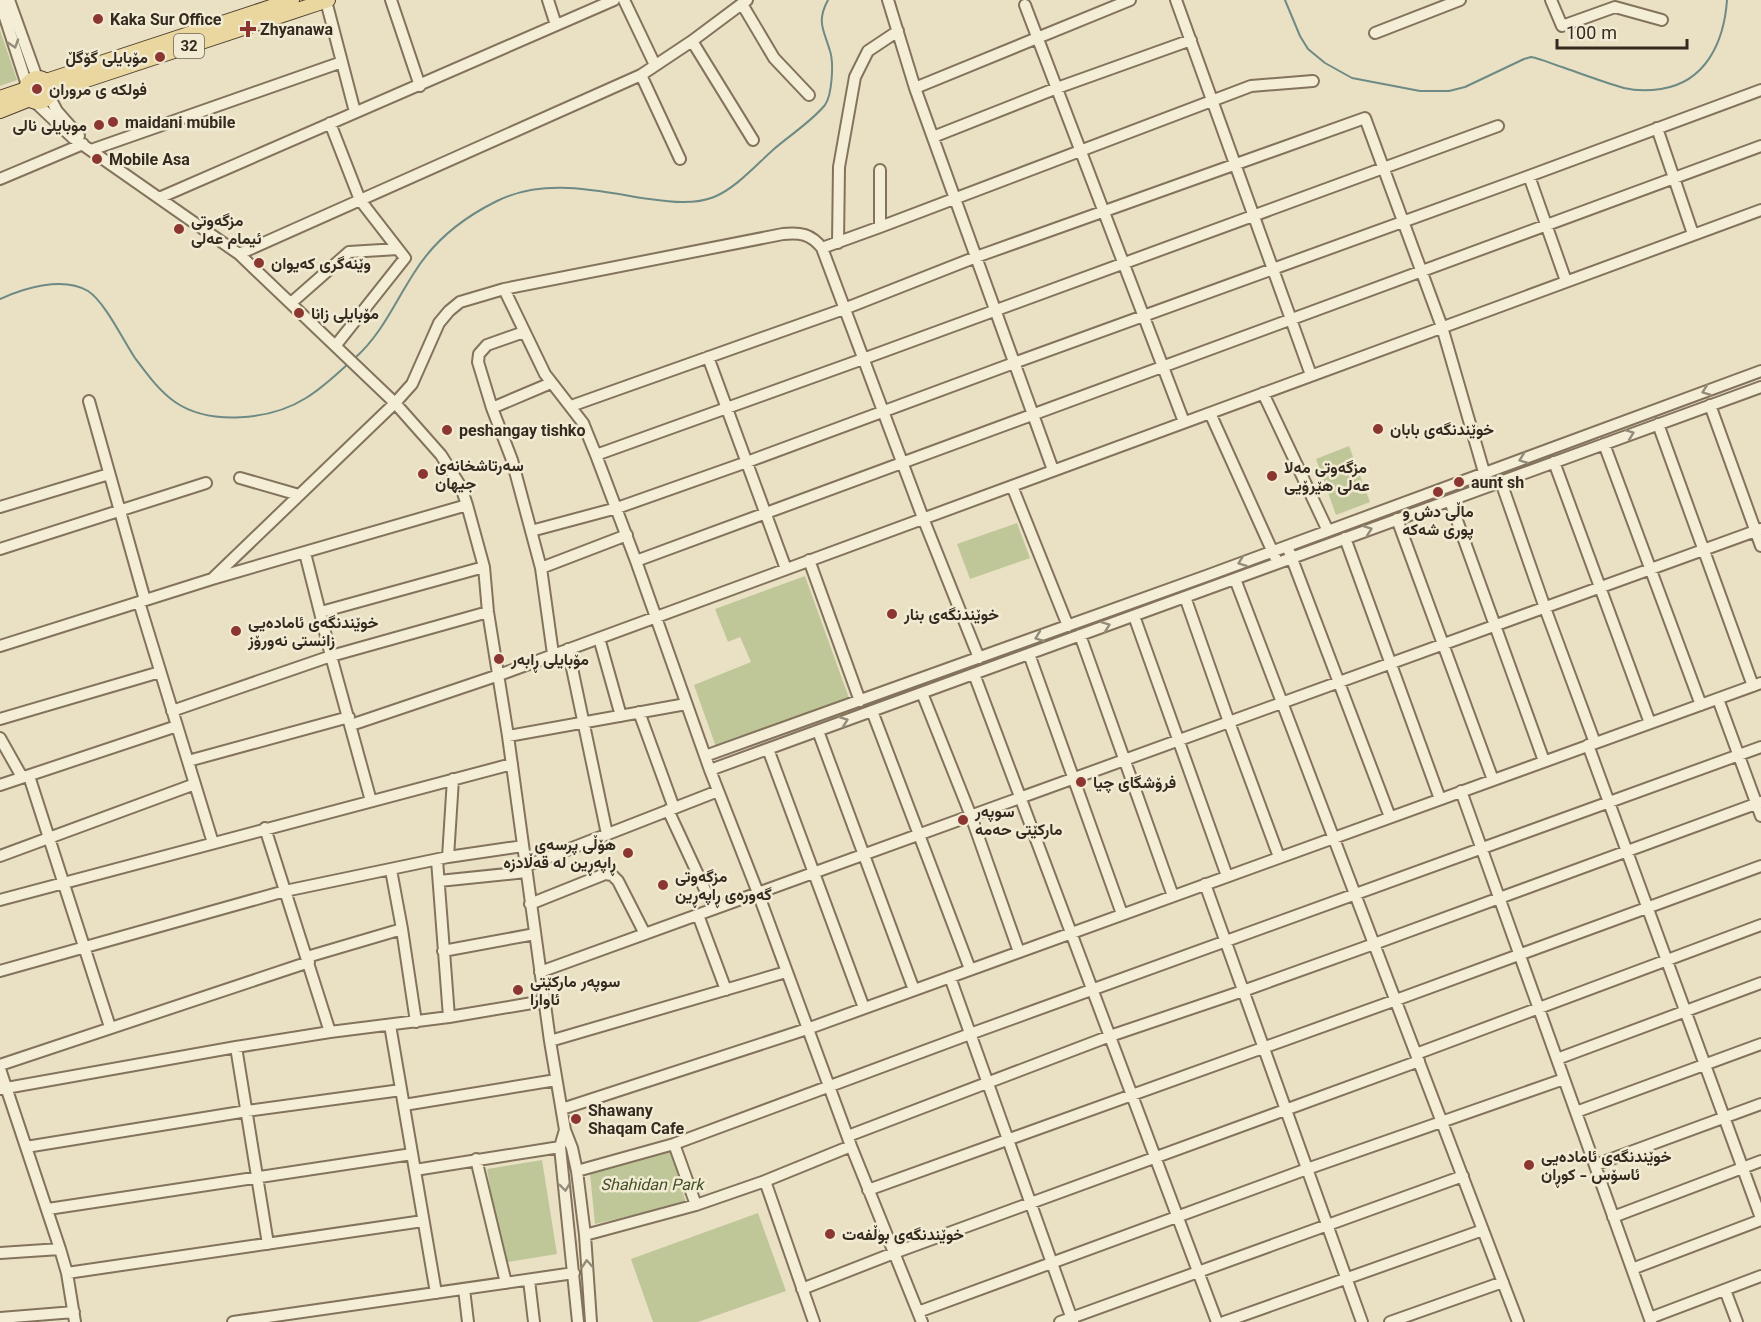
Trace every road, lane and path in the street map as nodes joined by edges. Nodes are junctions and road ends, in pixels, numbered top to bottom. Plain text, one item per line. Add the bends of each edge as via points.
1 (9, 0) edge
2 (292, 0) edge
3 (327, 0) edge
4 (391, 0) edge
5 (548, 0) edge
6 (614, 0) edge
7 (624, 0) edge
8 (888, 0) edge
9 (1130, 0) edge
10 (1176, 0) edge
11 (1430, 0) edge
12 (1460, 0) edge
13 (1551, 0) edge
14 (0, 2) edge
15 (745, 2) edge
16 (1025, 5) dead end
17 (275, 7) edge
18 (1440, 8) junction
19 (1662, 20) dead end
20 (556, 25) junction
21 (898, 31) junction
22 (1375, 33) dead end
23 (1038, 38) junction
24 (1191, 40) junction
25 (692, 41) junction
26 (342, 62) junction
27 (655, 65) junction
28 (641, 75) junction
29 (1313, 81) dead end
30 (420, 86) junction
31 (915, 88) junction
32 (1057, 88) junction
33 (38, 90) junction
34 (1761, 90) edge
35 (809, 95) dead end
36 (0, 98) edge
37 (1213, 100) junction
38 (0, 111) edge
39 (355, 112) junction
40 (330, 123) junction
41 (1498, 126) dead end
42 (1657, 128) junction
43 (933, 137) junction
44 (753, 140) dead end
45 (1761, 146) edge
46 (87, 147) junction
47 (1081, 151) junction
48 (680, 159) dead end
49 (1235, 165) junction
50 (1384, 168) junction
51 (880, 170) dead end
52 (1529, 176) junction
53 (1674, 178) junction
54 (0, 179) edge
55 (159, 198) junction
56 (955, 199) junction
57 (360, 200) junction
58 (1761, 210) edge
59 (1104, 212) junction
60 (1254, 216) junction
61 (1404, 221) junction
62 (1546, 226) junction
63 (880, 228) junction
64 (1694, 234) junction
65 (838, 243) junction
66 (822, 248) junction
67 (398, 249) junction
68 (240, 254) junction
69 (976, 257) junction
70 (1124, 263) junction
71 (1273, 268) junction
72 (1421, 272) junction
73 (1566, 281) junction
74 (504, 289) junction
75 (291, 303) junction
76 (844, 309) junction
77 (995, 309) junction
78 (1144, 316) junction
79 (1291, 320) junction
80 (1442, 327) junction
81 (524, 332) junction
82 (337, 346) junction
83 (708, 357) junction
84 (863, 359) junction
85 (1014, 363) junction
86 (1163, 367) junction
87 (1761, 370) edge
88 (1311, 375) junction
89 (551, 383) junction
90 (1761, 388) edge
91 (1263, 393) junction
92 (89, 401) dead end
93 (395, 403) junction
94 (1710, 405) junction
95 (571, 406) junction
96 (492, 408) junction
97 (727, 409) junction
98 (884, 412) junction
99 (1210, 412) junction
100 (1033, 415) junction
101 (1184, 422) junction
102 (1658, 424) junction
103 (1604, 444) junction
104 (596, 455) junction
105 (747, 462) junction
106 (1554, 462) junction
107 (903, 463) junction
108 (1053, 470) junction
109 (109, 474) junction
110 (1484, 474) junction
111 (240, 478) dead end
112 (1501, 482) junction
113 (206, 483) dead end
114 (1012, 486) junction
115 (1488, 486) junction
116 (299, 495) junction
117 (1450, 501) junction
118 (467, 505) junction
119 (0, 507) edge
120 (617, 508) junction
121 (119, 510) junction
122 (766, 513) junction
123 (923, 518) junction
124 (1397, 519) junction
125 (1758, 530) edge
126 (531, 531) junction
127 (1328, 531) junction
128 (627, 535) junction
129 (1345, 538) junction
130 (1287, 546) junction
131 (1761, 546) edge
132 (0, 549) edge
133 (1703, 550) junction
134 (1273, 551) junction
135 (305, 553) junction
136 (1291, 557) junction
137 (808, 560) junction
138 (636, 561) junction
139 (1277, 563) junction
140 (484, 567) junction
141 (541, 568) junction
142 (786, 569) junction
143 (1651, 569) junction
144 (1206, 576) junction
145 (212, 579) junction
146 (1235, 579) junction
147 (1210, 588) junction
148 (1600, 588) junction
149 (1185, 597) junction
150 (142, 601) junction
151 (1545, 608) junction
152 (321, 612) junction
153 (488, 612) junction
154 (1134, 616) junction
155 (655, 617) junction
156 (1068, 626) junction
157 (1495, 626) junction
158 (1080, 635) junction
159 (599, 638) junction
160 (1443, 644) junction
161 (0, 646) edge
162 (568, 649) junction
163 (554, 654) junction
164 (1029, 654) junction
165 (331, 656) junction
166 (979, 658) junction
167 (1391, 663) junction
168 (160, 672) junction
169 (974, 674) junction
170 (499, 675) junction
171 (1339, 682) junction
172 (1757, 685) edge
173 (922, 693) junction
174 (1718, 699) junction
175 (860, 701) junction
176 (1283, 703) junction
177 (686, 704) junction
178 (1701, 705) junction
179 (172, 711) junction
180 (872, 711) junction
181 (639, 712) junction
182 (621, 716) junction
183 (0, 719) edge
184 (350, 721) junction
185 (584, 722) junction
186 (1229, 722) junction
187 (1650, 723) junction
188 (177, 726) junction
189 (819, 730) junction
190 (508, 736) junction
191 (0, 738) edge
192 (1179, 741) junction
193 (1592, 744) junction
194 (1761, 747) edge
195 (768, 749) junction
196 (1738, 755) junction
197 (705, 756) junction
198 (188, 761) junction
199 (1123, 761) junction
200 (1544, 761) junction
201 (512, 764) junction
202 (710, 770) junction
203 (26, 777) junction
204 (453, 779) junction
205 (1073, 779) junction
206 (1493, 780) junction
207 (195, 784) junction
208 (0, 785) edge
209 (718, 791) junction
210 (1461, 792) junction
211 (1020, 798) junction
212 (1440, 799) junction
213 (372, 801) junction
214 (1609, 802) junction
215 (1759, 803) edge
216 (671, 809) junction
217 (971, 816) junction
218 (1761, 816) edge
219 (1389, 817) junction
220 (265, 828) junction
221 (607, 834) junction
222 (918, 835) junction
223 (50, 838) junction
224 (1334, 838) junction
225 (213, 843) junction
226 (523, 846) junction
227 (1482, 849) junction
228 (1627, 851) junction
229 (864, 855) junction
230 (0, 856) edge
231 (1279, 857) junction
232 (443, 859) junction
233 (1761, 866) edge
234 (526, 869) junction
235 (391, 870) junction
236 (814, 873) junction
237 (1227, 876) junction
238 (439, 881) junction
239 (64, 883) junction
240 (1204, 884) junction
241 (285, 891) junction
242 (758, 893) junction
243 (1355, 895) junction
244 (1173, 896) junction
245 (1499, 898) junction
246 (0, 900) edge
247 (530, 904) junction
248 (1647, 908) junction
249 (714, 909) junction
250 (1122, 914) junction
251 (698, 915) junction
252 (1761, 925) edge
253 (402, 929) junction
254 (1071, 933) junction
255 (535, 934) junction
256 (645, 934) junction
257 (1225, 942) junction
258 (1374, 944) junction
259 (83, 947) junction
260 (443, 951) junction
261 (1019, 952) junction
262 (1519, 954) junction
263 (308, 959) junction
264 (1667, 960) junction
265 (970, 969) junction
266 (0, 971) edge
267 (540, 972) junction
268 (786, 972) junction
269 (950, 977) junction
270 (1761, 983) edge
271 (726, 990) junction
272 (914, 990) junction
273 (1093, 990) junction
274 (1243, 991) junction
275 (1396, 1000) junction
276 (544, 1001) junction
277 (864, 1008) junction
278 (1539, 1008) junction
279 (1686, 1012) junction
280 (449, 1017) junction
281 (416, 1022) junction
282 (390, 1025) junction
283 (110, 1027) junction
284 (807, 1029) junction
285 (330, 1032) junction
286 (970, 1034) junction
287 (1110, 1036) junction
288 (550, 1041) junction
289 (1761, 1044) edge
290 (236, 1047) junction
291 (1263, 1047) junction
292 (1418, 1058) junction
293 (1557, 1059) junction
294 (1705, 1065) junction
295 (0, 1067) edge
296 (1564, 1079) junction
297 (556, 1080) junction
298 (987, 1082) junction
299 (829, 1086) junction
300 (3, 1088) edge
301 (401, 1090) junction
302 (1132, 1095) junction
303 (1761, 1104) edge
304 (404, 1105) junction
305 (562, 1109) junction
306 (1286, 1110) junction
307 (247, 1111) junction
308 (1576, 1112) junction
309 (1724, 1118) junction
310 (1442, 1122) junction
311 (565, 1130) junction
312 (1008, 1139) junction
313 (849, 1141) junction
314 (674, 1144) junction
315 (26, 1147) junction
316 (560, 1147) junction
317 (412, 1154) junction
318 (1156, 1158) junction
319 (476, 1159) junction
320 (1761, 1161) edge
321 (1595, 1166) junction
322 (1743, 1168) junction
323 (1307, 1169) junction
324 (415, 1170) junction
325 (577, 1171) junction
326 (1463, 1176) junction
327 (258, 1178) junction
328 (765, 1181) junction
329 (868, 1190) junction
330 (1031, 1204) junction
331 (696, 1205) junction
332 (48, 1209) junction
333 (1178, 1216) junction
334 (1613, 1217) junction
335 (1761, 1219) edge
336 (423, 1221) junction
337 (1327, 1225) junction
338 (1483, 1230) junction
339 (585, 1235) junction
340 (268, 1244) junction
341 (60, 1249) junction
342 (0, 1253) edge
343 (894, 1253) junction
344 (1052, 1263) junction
345 (1632, 1269) junction
346 (1198, 1272) junction
347 (67, 1273) junction
348 (574, 1273) junction
349 (1761, 1276) edge
350 (1346, 1278) junction
351 (529, 1280) junction
352 (1503, 1282) junction
353 (506, 1283) junction
354 (464, 1289) junction
355 (802, 1289) junction
356 (1725, 1290) junction
357 (436, 1293) junction
358 (75, 1317) edge
359 (920, 1317) edge
360 (0, 1318) edge
361 (283, 1318) edge
362 (20, 1319) edge
363 (1073, 1320) edge
364 (1650, 1320) edge
365 (233, 1322) edge
366 (468, 1322) edge
367 (534, 1322) edge
368 (578, 1322) edge
369 (591, 1322) edge
370 (814, 1322) edge
371 (1060, 1322) edge
372 (1217, 1322) edge
373 (1224, 1322) edge
374 (1362, 1322) edge
375 (1390, 1322) edge
376 (1518, 1322) edge
377 (1737, 1322) edge

1 - 33 street
2 - 17 main road, 32
3 - 17 main road, 32
3 - 26 street
4 - 30 street
5 - 20 street
6 - 20 street
7 - 27 street
8 - 21 street
9 - 23 street
10 - 24 street
11 - 18 street
12 - 18 street
13 - 19 street via 1562,26 1615,7
14 -> 33 street
15 - 25 street
15 - 35 street via 774,58
16 - 23 street
17 - 33 main road, 32
18 - 22 street
20 - 30 street
21 - 31 street
21 - 65 street via 868,51 855,77 840,167
23 - 31 street
23 - 32 street
24 - 32 street
24 - 37 street
25 - 27 street
25 - 44 street
26 - 39 street
26 - 46 street
27 - 28 street
28 - 48 street
28 - 57 street
29 - 37 street via 1251,86
30 - 39 street
31 - 43 street
32 - 43 street
32 - 47 street
33 - 36 main road, 32
33 - 38 main road, 32
33 - 46 street
34 - 42 street
37 - 47 street
37 - 49 street
39 - 40 street
40 - 55 street
40 - 57 street
41 - 50 street
42 - 52 street
42 - 53 street
43 - 56 street
45 - 53 street
46 - 54 street
46 - 55 street
47 - 56 street
47 - 59 street
49 - 50 street via 1365,118
49 - 59 street
49 - 60 street
50 - 60 street
50 - 61 street
51 - 63 street
52 - 61 street
52 - 62 street
53 - 62 street
53 - 64 street
55 - 68 street
56 - 63 street
56 - 69 street
57 - 67 street
57 - 68 street
58 - 64 street
59 - 69 street
59 - 70 street
60 - 70 street
60 - 71 street
61 - 71 street
61 - 72 street
62 - 72 street
62 - 73 street
63 - 65 street
64 - 73 street
65 - 66 street
66 - 74 street via 804,234 783,234
66 - 76 street
67 - 75 street via 349,252
67 - 82 street via 405,258
68 - 75 street
69 - 76 street
69 - 77 street
70 - 77 street
70 - 78 street
71 - 78 street
71 - 79 street
72 - 79 street
72 - 80 street
73 - 80 street
74 - 81 street
74 - 93 street via 460,302 448,311 412,384
75 - 82 street
76 - 83 street
76 - 84 street
77 - 84 street
77 - 85 street
78 - 85 street
78 - 86 street
79 - 86 street
79 - 88 street
80 - 88 street
80 - 110 street
81 - 89 street
81 - 96 street via 487,345 479,354 479,368
82 - 93 street
83 - 95 street
83 - 97 street
84 - 97 street
84 - 98 street
85 - 98 street
85 - 100 street
86 - 100 street
86 - 101 street
87 -> 110 street
88 - 91 street
89 - 95 street
89 - 96 street
90 - 94 street
91 - 99 street
91 - 127 street
92 - 109 street
93 - 116 street
93 - 118 street via 441,455
94 - 102 street
94 - 125 street
95 - 104 street
96 - 126 street via 512,460
97 - 104 street
97 - 105 street
98 - 105 street
98 - 107 street
99 - 101 street
99 - 134 street
100 - 107 street
100 - 108 street
101 - 108 street
103 -> 102 street
102 - 133 street
103 - 106 street
103 - 143 street
104 - 120 street
105 - 120 street
105 - 122 street
106 - 112 street
106 - 148 street
107 - 122 street
107 - 123 street
108 - 114 street
109 - 119 street
109 - 121 street
110 - 115 street
110 - 127 street
111 - 116 street
112 - 115 street
112 - 151 street
113 - 121 street
114 - 123 street
114 - 156 street
115 - 117 street
116 - 145 street
117 - 124 street
117 - 157 street
118 - 135 street
118 - 140 street
120 - 126 street
120 - 128 street
121 - 132 street
121 - 150 street
122 - 138 street
122 - 142 street
123 - 137 street
123 - 166 street
129 -> 124 street
124 - 160 street
125 - 131 street
125 - 133 street
126 - 141 street
127 - 130 street
128 - 138 street
128 - 141 street
129 - 136 street
129 - 167 street
130 - 134 street
130 - 136 street
133 - 143 street
133 - 172 street
134 - 139 street
134 -> 144 street
135 - 145 street
135 - 152 street
136 - 139 street
136 - 171 street
137 - 142 street
137 - 175 street
138 - 155 street
139 - 146 street
140 - 152 street
140 - 153 street
141 - 163 street
142 - 155 street
143 - 148 street
143 - 178 street
144 - 147 street
144 - 156 street
145 - 150 street
146 - 147 street
146 - 176 street
147 - 149 street
148 - 151 street
148 - 187 street
149 - 154 street
149 - 186 street
150 - 161 street
150 - 168 street
151 - 157 street
151 - 193 street
152 - 165 street
153 - 165 street
153 - 170 street
158 -> 154 street
154 - 192 street
155 - 159 street
155 - 177 street
156 -> 166 street
157 - 160 street
157 - 200 street
158 - 164 street
158 - 199 street
159 - 162 street
159 - 182 street
160 - 167 street
160 - 206 street
162 - 163 street
162 - 185 street
163 - 170 street
164 - 169 street
164 - 205 street
165 - 179 street
165 - 184 street
166 - 175 street
167 - 171 street
167 - 212 street
168 - 179 street
168 - 183 street
169 - 173 street
169 - 211 street
170 - 184 street
170 - 190 street
171 - 176 street
171 - 219 street
172 - 174 street
173 - 180 street
173 - 217 street
174 - 178 street
174 - 196 street
175 - 197 street
176 - 186 street
176 - 224 street
177 - 181 street
177 - 197 street
178 - 187 street
179 - 188 street
189 -> 180 street
180 - 222 street
181 - 182 street
181 - 216 street
182 - 185 street
184 - 198 street
184 - 213 street
185 - 190 street
185 - 221 street
186 - 192 street
186 - 231 street
187 - 193 street
188 - 198 street
188 - 203 street
189 - 195 street
189 - 229 street
190 - 201 street
191 - 203 street
192 - 199 street
192 - 237 street
193 - 200 street
193 - 214 street
194 - 196 street
195 - 202 street
195 - 236 street
196 - 214 street
196 - 215 street
197 - 202 street
198 - 207 street
199 - 205 street
199 - 244 street
200 - 206 street
201 - 204 street
201 - 226 street
202 - 209 street
203 - 208 street
203 - 223 street
204 - 213 street
204 - 232 street
205 - 211 street
205 - 250 street
206 - 210 street
207 - 223 street
207 - 225 street
209 - 216 street
209 - 242 street
210 - 212 street
210 - 227 street
211 - 217 street
211 - 254 street
212 - 219 street
213 - 220 street
214 - 227 street
214 - 228 street
215 - 218 street
215 - 228 street
216 - 221 street
216 - 249 street
217 - 222 street
217 - 261 street
219 - 224 street
220 - 225 street
220 - 241 street
221 - 234 street
222 - 229 street
222 - 265 street
223 - 230 street
223 - 239 street
224 - 231 street
224 - 243 street
225 - 239 street
226 - 232 street
226 - 234 street
227 - 243 street
227 - 245 street
228 - 245 street
228 - 248 street
229 - 236 street
229 - 272 street
231 - 237 street
232 - 235 street
232 - 238 street
233 - 248 street
234 - 238 street
234 - 247 street
235 - 241 street
235 - 253 street
236 - 242 street
236 - 277 street
237 - 240 street
238 - 260 street
239 - 246 street
239 - 259 street
240 - 244 street
240 - 257 street
241 - 259 street
241 - 263 street
242 - 249 street
242 - 268 street
243 - 257 street
243 - 258 street
244 - 250 street
245 - 258 street
245 - 262 street
247 - 255 street
247 - 256 street via 605,874 612,875
248 - 262 street
248 - 264 street
249 - 251 street
250 - 254 street
251 - 256 street
251 - 271 street
252 - 264 street
253 - 263 street
253 - 281 street
254 - 261 street
254 - 273 street
255 - 260 street
255 - 267 street
256 - 267 street
257 - 273 street
257 - 274 street
258 - 274 street
258 - 275 street
259 - 266 street
259 - 283 street
260 - 280 street
261 - 265 street
262 - 275 street
262 - 278 street
263 - 283 street
263 - 285 street
264 - 278 street
264 - 279 street
265 - 269 street
267 - 276 street
268 - 271 street
268 - 284 street
269 - 272 street
269 - 286 street
270 - 279 street
271 - 288 street
272 - 277 street
273 - 286 street
273 - 287 street
274 - 287 street
274 - 291 street
275 - 291 street
275 - 292 street
276 - 280 street
276 - 288 street
277 - 284 street
278 - 292 street
278 - 293 street
279 - 293 street
279 - 294 street
280 - 281 street
281 - 282 street
282 - 285 street
282 - 301 street
283 - 295 street
284 - 299 street
284 - 305 street
285 - 290 street
286 - 298 street
286 - 299 street
287 - 298 street
287 - 302 street
288 - 297 street
289 - 294 street
290 - 300 street
290 - 307 street
291 - 302 street
291 - 306 street
292 - 306 street
292 - 310 street
293 - 296 street
294 - 308 street
294 - 309 street
295 - 300 street
296 - 308 street
296 - 310 street
297 - 304 street
297 - 305 street
298 - 312 street
298 - 313 street
299 - 313 street
299 - 314 street
300 - 315 street
301 - 304 street
301 - 307 street
302 - 312 street
302 - 318 street
303 - 309 street
304 - 317 street
305 - 311 street
306 - 318 street
306 - 323 street
307 - 315 street
307 - 327 street
308 - 321 street
309 - 321 street
309 - 322 street
310 - 323 street
310 - 326 street
311 - 316 street
311 - 325 street
312 - 329 street
312 - 330 street
313 - 328 street
313 - 329 street
314 - 325 street
314 - 331 street
315 - 332 street
316 - 319 street
316 -> 348 street
317 - 324 street
317 - 327 street
318 - 330 street
318 - 333 street
319 - 324 street
319 - 353 street
320 - 322 street
321 - 334 street
322 - 334 street
322 - 335 street
323 - 333 street
323 - 337 street
324 - 336 street
325 - 339 street
326 - 337 street
326 - 338 street
327 - 332 street
327 - 340 street
328 - 331 street
328 - 355 street
329 - 343 street
330 - 343 street
330 - 344 street
331 - 339 street
332 - 341 street
333 - 344 street
333 - 346 street
334 - 345 street
335 - 345 street
336 - 340 street
336 - 357 street
337 - 346 street
337 - 350 street
338 - 350 street
338 - 352 street
369 -> 339 street
340 - 347 street
341 - 342 street
341 - 347 street
343 - 355 street
343 - 359 street
344 - 359 street
344 - 363 street
345 - 364 street
346 - 363 street
346 - 372 street
347 - 358 street
348 - 351 street
348 - 368 street
349 - 356 street
350 - 373 street
350 - 374 street
351 - 353 street
351 - 367 street
352 - 375 street
352 - 376 street
353 - 354 street
354 - 357 street
354 - 366 street
355 - 370 street
356 - 364 street
356 - 377 street
357 - 361 street
358 - 362 street
360 - 362 street
361 - 365 street
363 - 371 street

